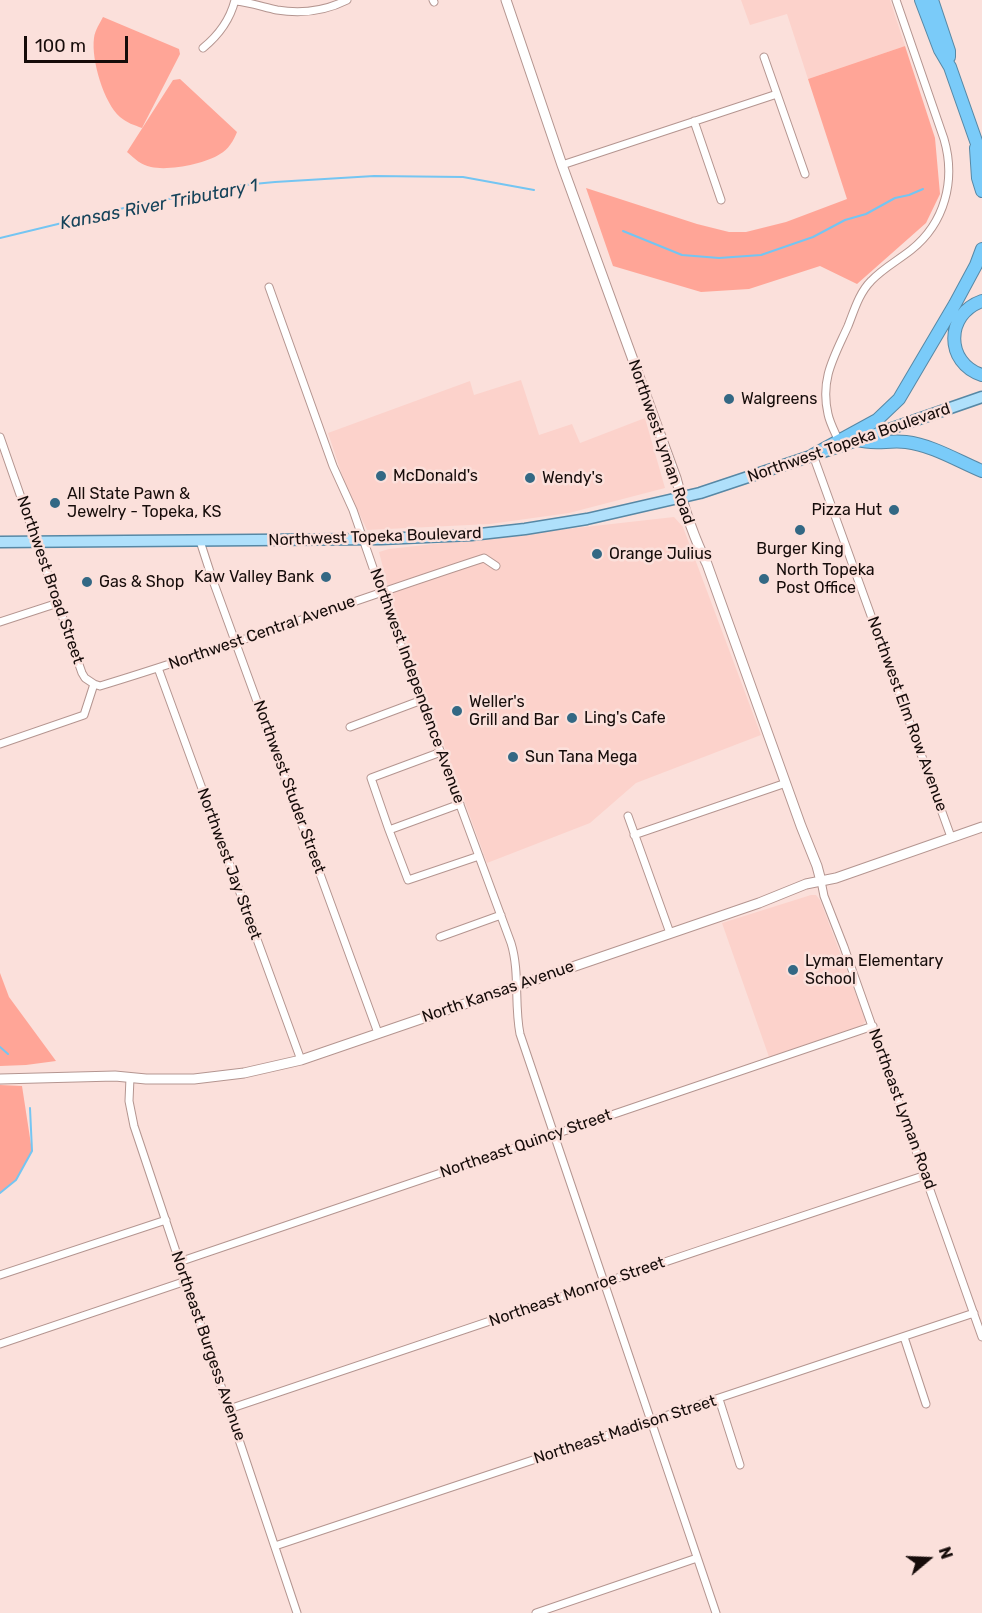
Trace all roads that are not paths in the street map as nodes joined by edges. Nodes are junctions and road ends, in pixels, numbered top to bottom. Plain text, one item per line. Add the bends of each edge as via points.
1 (347, 0) edge
2 (506, 0) edge
3 (896, 0) edge
4 (921, 0) edge
5 (932, 0) edge
6 (235, 1) edge
7 (203, 48) dead end
8 (764, 57) dead end
9 (950, 67) junction
10 (777, 94) junction
11 (694, 121) junction
12 (975, 138) junction
13 (982, 157) edge
14 (562, 165) junction
15 (805, 174) dead end
16 (982, 191) edge
17 (721, 200) dead end
18 (982, 249) edge
19 (269, 287) dead end
20 (982, 301) edge
21 (982, 375) edge
22 (982, 397) edge
23 (0, 437) edge
24 (858, 440) junction
25 (840, 444) junction
26 (813, 455) junction
27 (982, 471) edge
28 (682, 498) junction
29 (363, 539) junction
30 (200, 541) junction
31 (0, 542) edge
32 (37, 542) junction
33 (496, 566) dead end
34 (381, 591) junction
35 (58, 603) junction
36 (0, 622) edge
37 (236, 641) junction
38 (158, 668) junction
39 (94, 684) junction
40 (422, 700) junction
41 (350, 727) dead end
42 (0, 744) edge
43 (441, 752) junction
44 (786, 783) junction
45 (460, 804) junction
46 (628, 816) dead end
47 (982, 827) edge
48 (388, 830) junction
49 (634, 835) junction
50 (951, 837) junction
51 (479, 856) junction
52 (821, 881) junction
53 (501, 915) junction
54 (670, 933) junction
55 (440, 937) dead end
56 (516, 986) junction
57 (873, 1026) junction
58 (378, 1033) junction
59 (301, 1060) junction
60 (0, 1078) edge
61 (130, 1078) junction
62 (555, 1135) junction
63 (926, 1175) junction
64 (165, 1220) junction
65 (179, 1262) junction
66 (0, 1275) edge
67 (186, 1281) junction
68 (604, 1282) junction
69 (974, 1313) junction
70 (904, 1337) junction
71 (982, 1337) edge
72 (0, 1344) edge
73 (719, 1399) junction
74 (926, 1404) dead end
75 (229, 1408) junction
76 (652, 1421) junction
77 (740, 1465) dead end
78 (275, 1546) junction
79 (697, 1558) junction
80 (297, 1613) edge
81 (536, 1613) edge
82 (716, 1613) edge

1 - 6 street via 330,8 302,12
2 - 14 main road, Northwest Lyman Road
3 - 25 street via 944,138 949,181 944,203 930,230 865,288 828,373 826,406
4 - 9 highway
5 - 9 highway via 949,51
6 - 7 street via 218,35
8 - 10 street
9 - 12 highway
10 - 11 street
10 - 15 street
11 - 14 street
11 - 17 street
12 - 13 highway
12 - 16 highway
14 - 28 main road, Northwest Lyman Road
18 - 25 highway via 904,392 877,420
19 - 29 street, Northwest Independence Avenue
20 - 21 highway via 960,316 954,335 964,364
22 - 24 main road, Northwest Topeka Boulevard
23 - 32 street, Northwest Broad Street
24 - 25 main road, Northwest Topeka Boulevard
24 - 27 highway via 916,444
25 - 26 highway
26 - 28 main road, Northwest Topeka Boulevard
26 - 50 street, Northwest Elm Row Avenue
28 - 29 main road, Northwest Topeka Boulevard via 525,529
28 - 44 main road, Northwest Lyman Road
29 - 30 main road, Northwest Topeka Boulevard
29 - 34 street, Northwest Independence Avenue
30 - 32 main road, Northwest Topeka Boulevard
30 - 37 street, Northwest Studer Street
31 - 32 main road, Northwest Topeka Boulevard
32 - 35 street, Northwest Broad Street
33 - 34 street, Northwest Central Avenue via 484,558
34 - 37 street, Northwest Central Avenue
34 - 40 street, Northwest Independence Avenue
35 - 36 street
35 - 39 street, Northwest Broad Street via 82,673
37 - 38 street, Northwest Central Avenue
37 - 58 street, Northwest Studer Street
38 - 39 street, Northwest Central Avenue via 100,686
38 - 59 street, Northwest Jay Street
39 - 42 street via 84,715
40 - 41 street
40 - 43 street, Northwest Independence Avenue
43 - 45 street, Northwest Independence Avenue
43 - 48 street via 371,778
44 - 49 street
44 - 52 main road, Northwest Lyman Road
45 - 48 street
45 - 51 street, Northwest Independence Avenue
46 - 49 street
47 - 50 main road, North Kansas Avenue
48 - 51 street via 408,880
49 - 54 street
50 - 52 main road, North Kansas Avenue
51 - 53 street, Northwest Independence Avenue
52 - 54 main road, North Kansas Avenue
52 - 57 street, Northeast Lyman Road
53 - 55 street
53 - 56 street, Northwest Independence Avenue via 514,951
54 - 56 main road, North Kansas Avenue
56 - 58 main road, North Kansas Avenue
56 - 62 street, Northwest Independence Avenue via 520,1034
57 - 62 street, Northeast Quincy Street
57 - 63 street, Northeast Lyman Road
58 - 59 main road, North Kansas Avenue
59 - 61 main road, North Kansas Avenue via 194,1079
60 - 61 main road, North Kansas Avenue
61 - 64 street, Northeast Burgess Avenue via 131,1115
62 - 65 street, Northeast Quincy Street
62 - 68 street, Northwest Independence Avenue
63 - 68 street, Northeast Monroe Street
63 - 69 street, Northeast Lyman Road
64 - 65 street, Northeast Burgess Avenue
64 - 66 street
65 - 67 street, Northeast Burgess Avenue
67 - 72 street
67 - 75 street, Northeast Burgess Avenue
68 - 75 street, Northeast Monroe Street
68 - 76 street, Northwest Independence Avenue
69 - 70 street, Northeast Madison Street
69 - 71 street, Northeast Lyman Road
70 - 73 street, Northeast Madison Street
70 - 74 street
73 - 76 street, Northeast Madison Street
73 - 77 street
75 - 78 street, Northeast Burgess Avenue
76 - 78 street, Northeast Madison Street
76 - 79 street, Northwest Independence Avenue
78 - 80 street, Northeast Burgess Avenue
79 - 81 street
79 - 82 street, Northwest Independence Avenue

